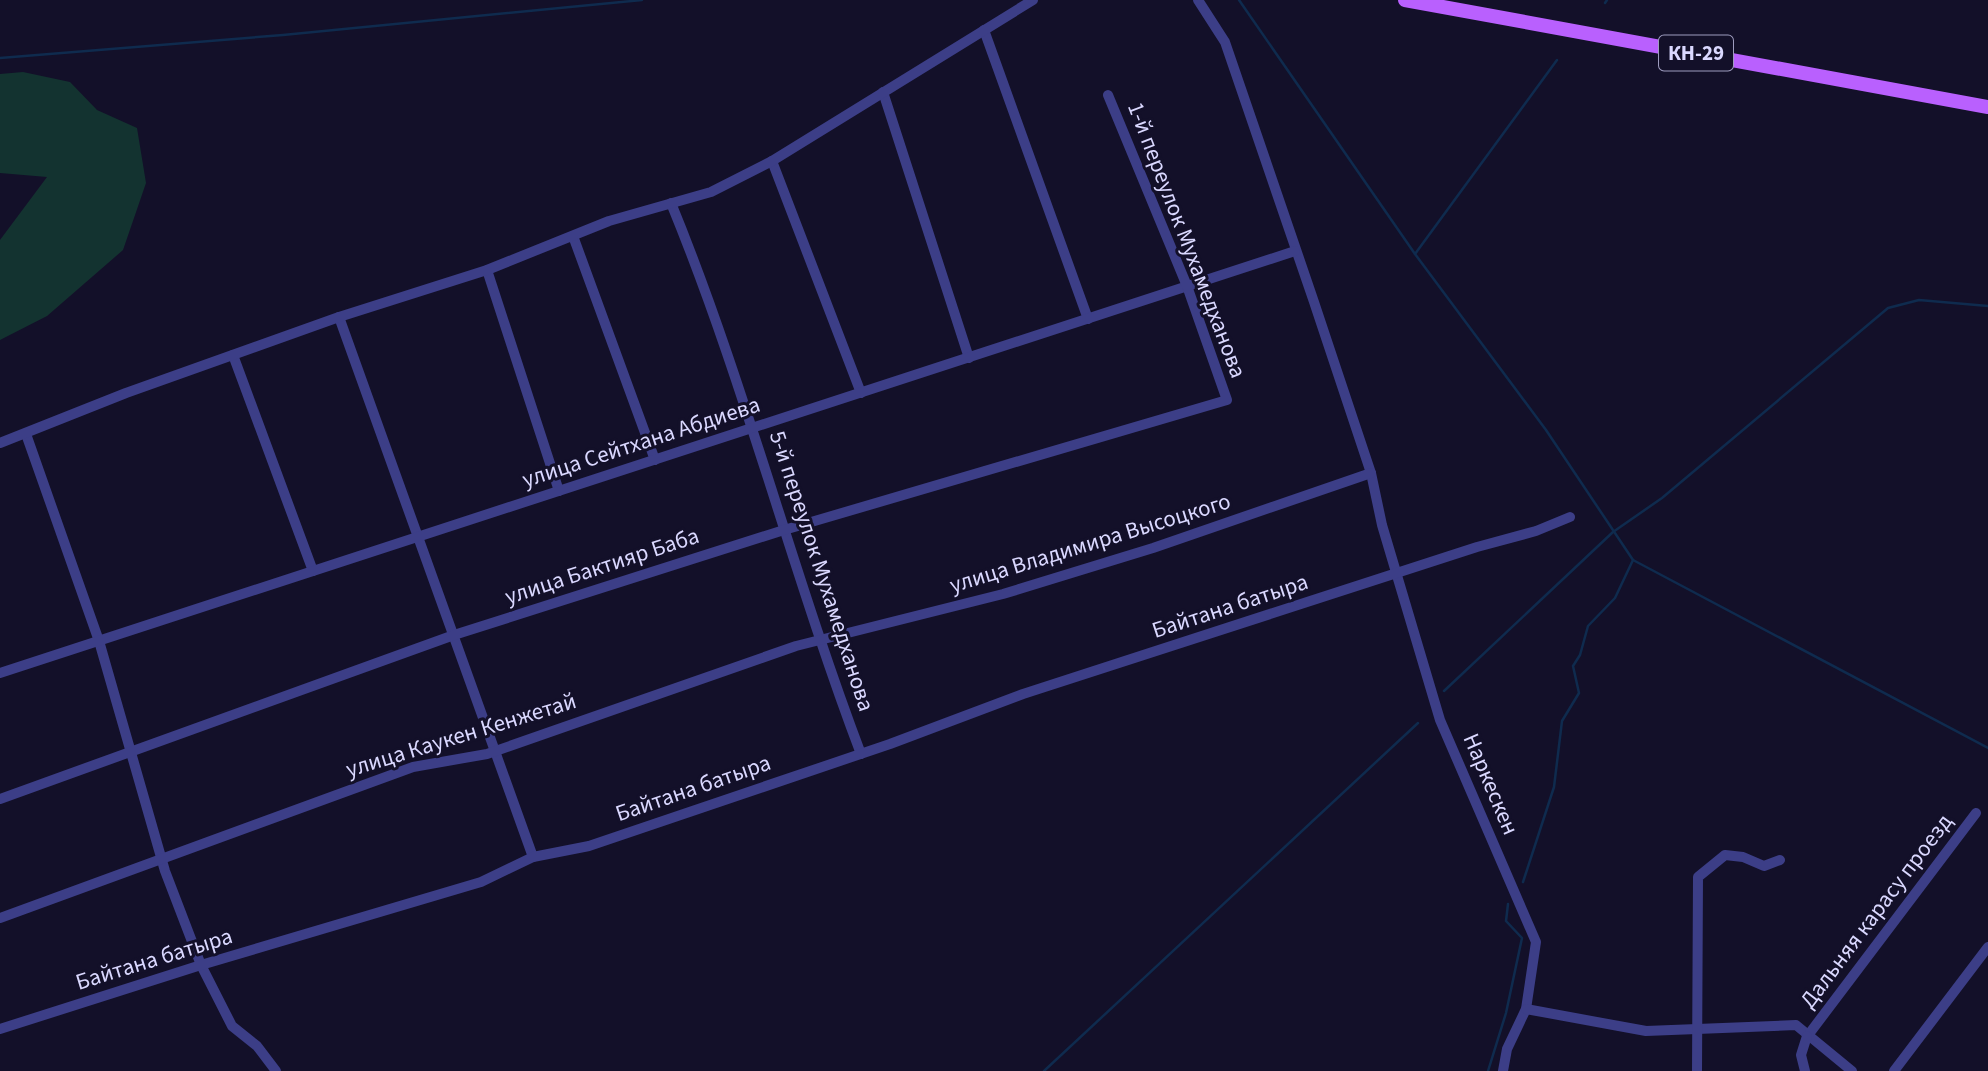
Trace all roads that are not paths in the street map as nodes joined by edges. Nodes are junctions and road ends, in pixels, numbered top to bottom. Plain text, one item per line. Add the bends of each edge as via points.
1 (1033, 0) edge
2 (1198, 0) edge
3 (1405, 0) edge
4 (984, 30) junction
5 (883, 92) junction
6 (1108, 95) dead end
7 (1988, 107) edge
8 (772, 161) junction
9 (671, 203) junction
10 (573, 236) junction
11 (1295, 251) junction
12 (486, 270) junction
13 (1187, 286) junction
14 (339, 317) junction
15 (1088, 319) junction
16 (233, 355) junction
17 (969, 358) junction
18 (861, 393) junction
19 (1227, 400) joint
20 (753, 428) junction
21 (26, 434) junction
22 (0, 443) edge
23 (655, 460) junction
24 (1371, 473) junction
25 (559, 491) junction
26 (1570, 517) dead end
27 (785, 530) junction
28 (419, 537) junction
29 (313, 571) junction
30 (1396, 574) junction
31 (454, 635) junction
32 (99, 641) junction
33 (819, 642) junction
34 (0, 673) edge
35 (496, 751) junction
36 (131, 752) junction
37 (861, 754) junction
38 (0, 799) edge
39 (1976, 813) dead end
40 (533, 857) junction
41 (1780, 860) dead end
42 (162, 861) junction
43 (0, 918) edge
44 (1988, 947) edge
45 (201, 965) junction
46 (1526, 1009) junction
47 (0, 1030) edge
48 (1699, 1030) junction
49 (1808, 1035) junction
50 (276, 1071) edge
51 (1503, 1071) edge
52 (1697, 1071) edge
53 (1805, 1071) edge
54 (1852, 1071) edge
55 (1894, 1071) edge

1 - 4 street
2 - 11 street via 1226,42
3 - 7 main road, КН-29
4 - 5 street
4 - 15 street
5 - 8 street
5 - 17 street
6 - 13 street, 1-й переулок Мухамедханова
8 - 9 street via 711,192
8 - 18 street
9 - 10 street
9 - 20 street, 5-й переулок Мухамедханова
10 - 12 street
10 - 23 street
11 - 13 street, улица Сейтхана Абдиева
11 - 24 street
12 - 14 street
12 - 25 street
13 - 15 street, улица Сейтхана Абдиева
13 - 19 street, 1-й переулок Мухамедханова
14 - 16 street
14 - 28 street
15 - 17 street, улица Сейтхана Абдиева
16 - 21 street
16 - 29 street
17 - 18 street, улица Сейтхана Абдиева
18 - 20 street, улица Сейтхана Абдиева
19 - 27 street, улица Бактияр Баба
20 - 23 street, улица Сейтхана Абдиева
20 - 27 street, 5-й переулок Мухамедханова
21 - 22 street
21 - 32 street
23 - 25 street, улица Сейтхана Абдиева
24 - 30 street
24 - 33 street, улица Владимира Высоцкого via 1003,594
25 - 28 street, улица Сейтхана Абдиева
26 - 30 street, Байтана батыра
27 - 31 street, улица Бактияр Баба
27 - 33 street, 5-й переулок Мухамедханова
28 - 29 street, улица Сейтхана Абдиева
28 - 31 street
29 - 32 street, улица Сейтхана Абдиева
30 - 37 street, Байтана батыра via 1041,688
30 - 46 street, Наркескен via 1440,720 1536,942
31 - 35 street
31 - 36 street, улица Бактияр Баба
32 - 34 street, улица Сейтхана Абдиева
32 - 36 street
33 - 35 street, улица Каукен Кенжетай via 796,646
33 - 37 street, 5-й переулок Мухамедханова
35 - 40 street
35 - 42 street, улица Каукен Кенжетай via 413,767
36 - 38 street, улица Бактияр Баба
36 - 42 street
37 - 40 street, Байтана батыра via 589,846
39 - 49 street, Дальняя карасу проезд
40 - 45 street, Байтана батыра via 481,883
41 - 48 street via 1765,866 1726,855 1698,877
42 - 43 street, улица Каукен Кенжетай
42 - 45 street
44 - 55 street
45 - 47 street, Байтана батыра
45 - 50 street via 233,1026 257,1046
46 - 48 street via 1646,1031
46 - 51 street, Наркескен via 1507,1049
48 - 49 street via 1796,1025
48 - 52 street
49 - 53 street, Дальняя карасу проезд via 1801,1055
49 - 54 street

